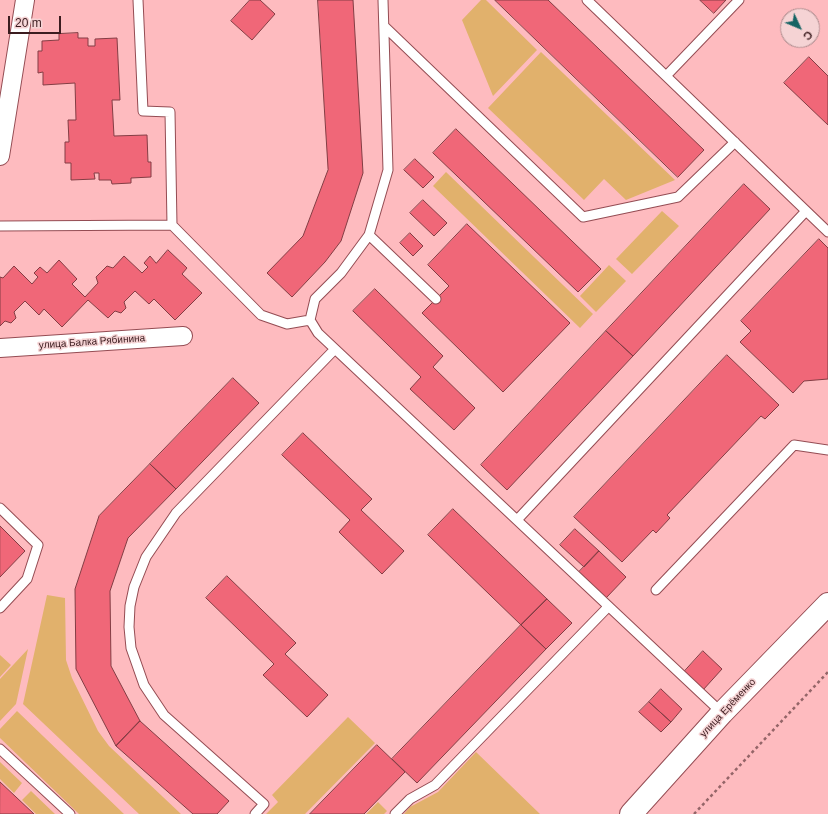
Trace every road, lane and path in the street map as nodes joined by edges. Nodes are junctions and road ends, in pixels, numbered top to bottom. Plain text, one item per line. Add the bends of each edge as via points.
1 (25, 0) edge
2 (138, 0) edge
3 (383, 0) edge
4 (587, 0) edge
5 (739, 0) edge
6 (385, 27) junction
7 (666, 76) junction
8 (735, 142) junction
9 (0, 156) edge
10 (806, 211) junction
11 (172, 225) junction
12 (0, 226) edge
13 (828, 232) edge
14 (369, 235) junction
15 (436, 299) dead end
16 (310, 320) junction
17 (183, 336) dead end
18 (0, 348) edge
19 (335, 349) junction
20 (828, 450) edge
21 (0, 508) edge
22 (517, 520) junction
23 (656, 590) dead end
24 (828, 604) edge
25 (608, 607) junction
26 (0, 608) edge
27 (828, 672) edge
28 (722, 713) junction
29 (0, 749) edge
30 (70, 814) edge
31 (255, 814) edge
32 (395, 814) edge
33 (631, 814) edge
34 (694, 814) edge

1 - 9 street
2 - 11 lane via 144,111 170,112
3 - 6 lane
4 - 7 lane
5 - 7 lane
6 - 8 lane via 583,217 678,197
6 - 14 lane via 388,170
7 - 8 lane
8 - 10 lane
10 - 13 lane
10 - 22 lane
11 - 12 lane
11 - 16 lane via 261,315 287,324
14 - 15 lane
14 - 16 lane via 341,273 315,299
16 - 19 lane via 318,333
17 - 18 street, улица Балка Рябинина
19 - 22 lane
19 - 31 lane via 176,513 146,557 134,587 130,606 131,648 144,685 164,715 264,804
20 - 23 lane via 794,445
21 - 26 lane via 38,545 27,579
22 - 25 lane
24 - 28 main road, улица Ерёменко
25 - 28 lane
25 - 32 lane via 435,785 410,798
27 - 34 path
28 - 33 main road, улица Ерёменко
29 - 30 lane

